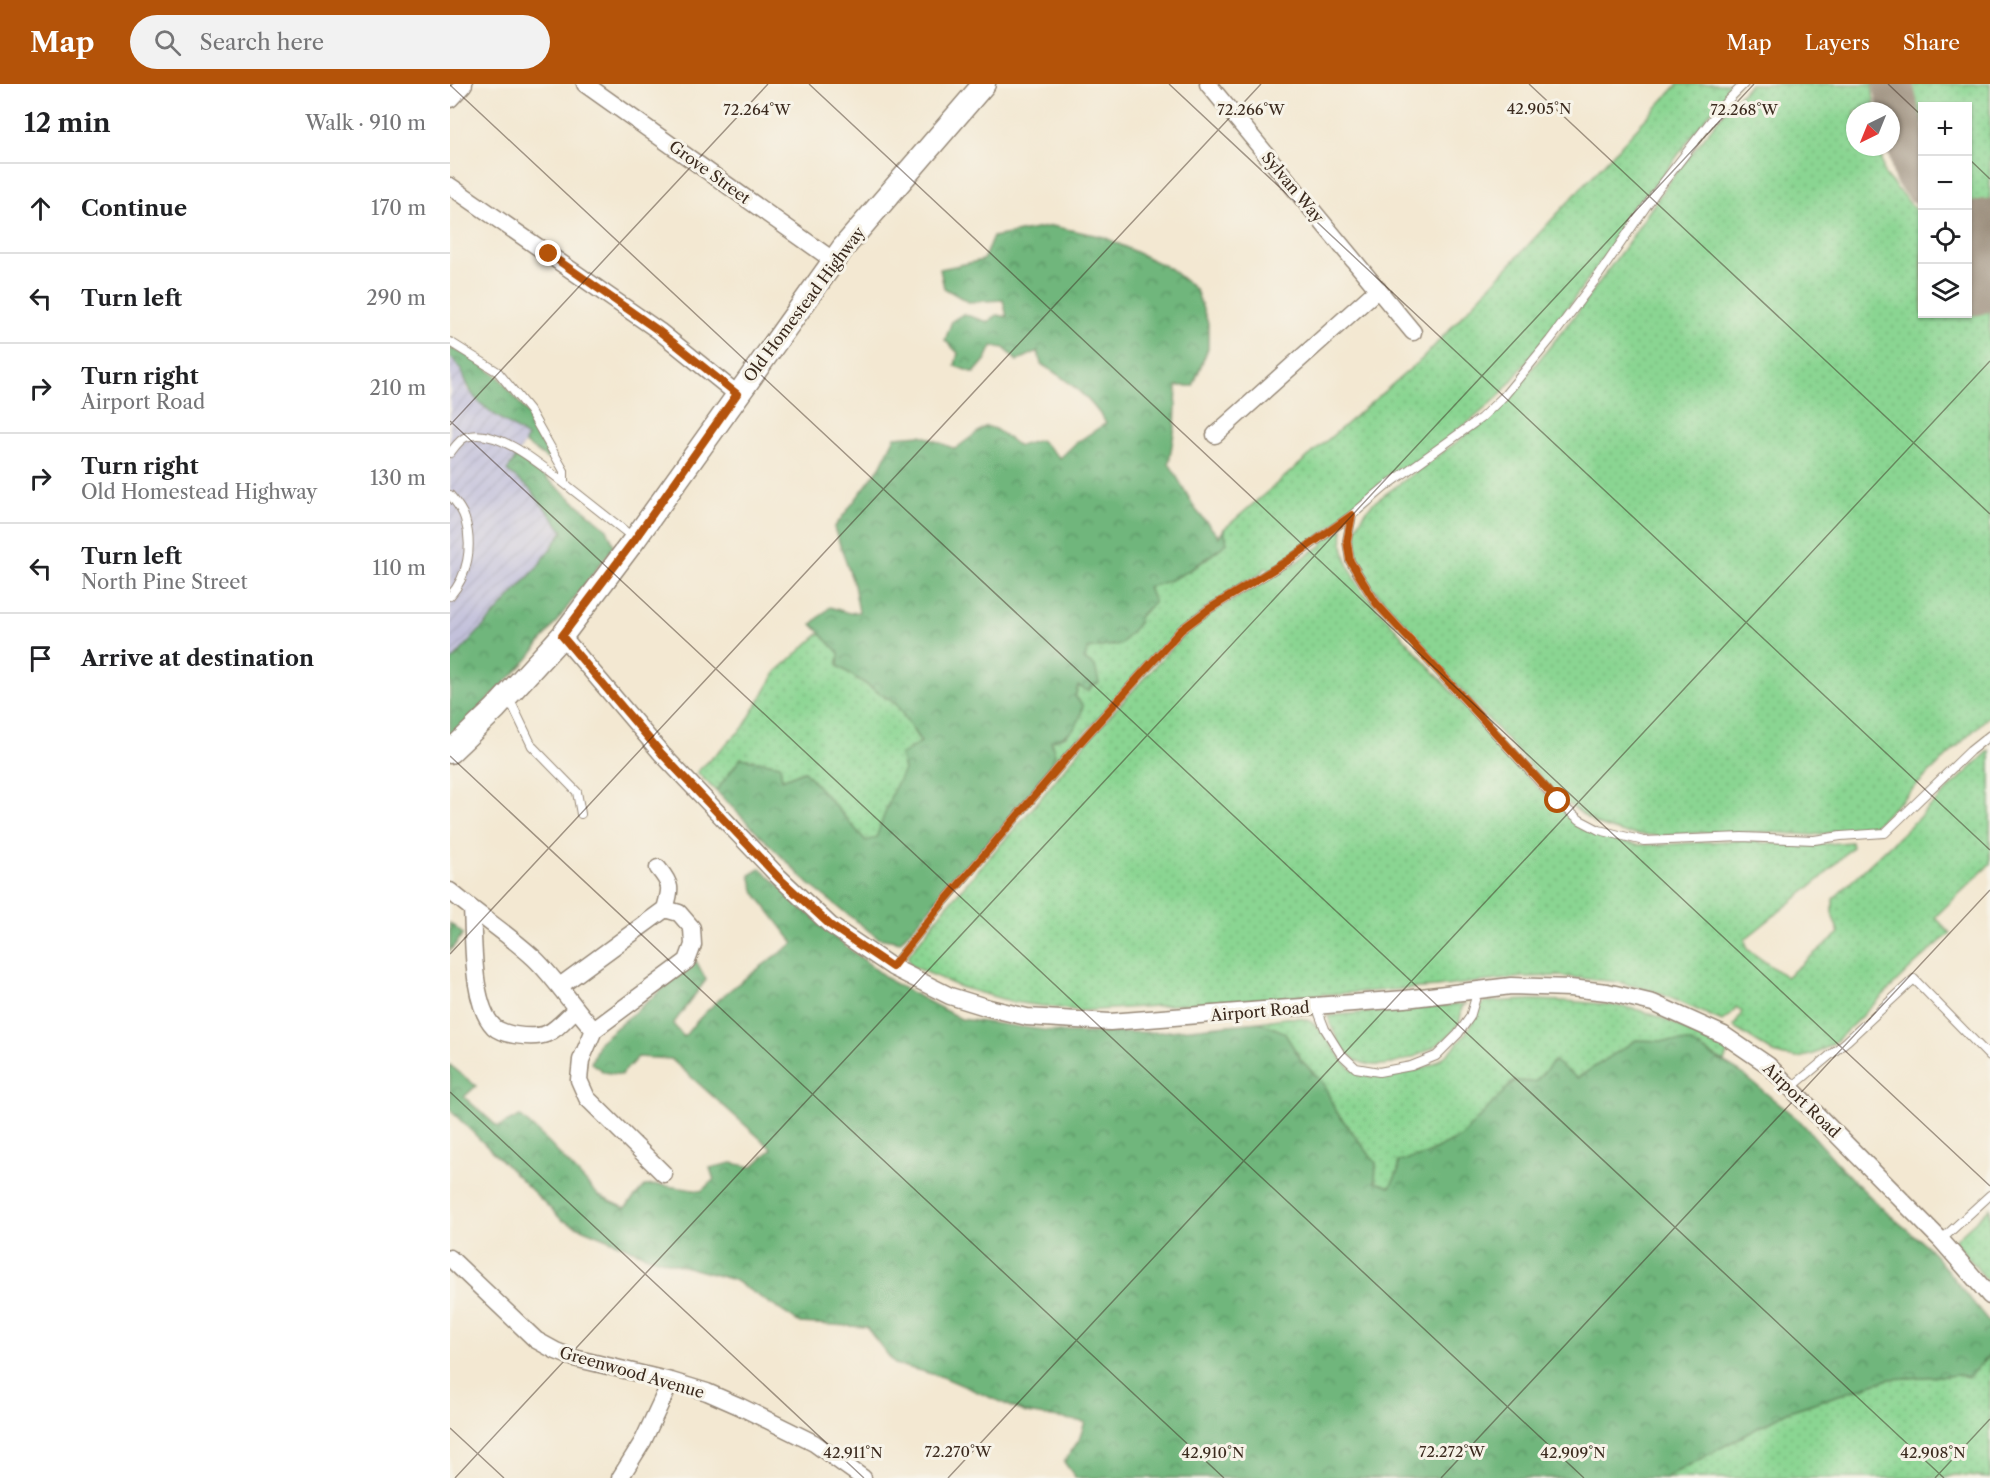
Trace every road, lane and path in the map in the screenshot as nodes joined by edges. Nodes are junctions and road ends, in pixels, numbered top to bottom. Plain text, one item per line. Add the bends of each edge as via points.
1 (464, 84) edge
2 (585, 84) edge
3 (984, 84) edge
4 (1208, 84) edge
5 (1744, 84) edge
6 (450, 99) edge
7 (450, 186) edge
8 (834, 261) junction
9 (1378, 290) junction
10 (1413, 332) dead end
11 (450, 342) edge
12 (737, 394) junction
13 (1215, 435) dead end
14 (450, 453) edge
15 (564, 483) junction
16 (450, 495) edge
17 (1352, 515) junction
18 (635, 539) junction
19 (450, 597) edge
20 (562, 636) junction
21 (507, 695) junction
22 (1990, 735) edge
23 (450, 752) edge
24 (581, 814) dead end
25 (658, 868) dead end
26 (450, 891) edge
27 (472, 909) junction
28 (665, 909) junction
29 (892, 967) junction
30 (560, 986) junction
31 (1478, 990) junction
32 (1316, 1006) junction
33 (575, 1010) junction
34 (594, 1030) junction
35 (1990, 1057) edge
36 (1792, 1087) junction
37 (664, 1174) dead end
38 (1990, 1195) edge
39 (1941, 1240) junction
40 (450, 1258) edge
41 (1990, 1296) edge
42 (671, 1381) junction
43 (620, 1478) edge
44 (863, 1478) edge

1 - 6 street
2 - 8 street, Grove Street
3 - 8 main road, Old Homestead Highway
4 - 9 street, Sylvan Way
5 - 17 lane via 1656,192 1596,279 1504,396 1481,418
7 - 12 street via 659,331
8 - 12 main road, Old Homestead Highway
9 - 10 street, Sylvan Way
9 - 13 street
11 - 15 lane via 498,372 524,403 564,471
12 - 18 main road, Old Homestead Highway
14 - 15 lane via 464,437 478,435 501,441 530,456
15 - 18 lane
16 - 19 lane via 465,518 469,546 465,572
17 - 22 lane via 1347,541 1350,561 1376,603 1558,801 1599,830 1644,841 1742,837 1815,840 1885,833
17 - 29 lane via 1181,630 1077,746
18 - 20 main road, Old Homestead Highway
20 - 21 main road, Old Homestead Highway
20 - 29 street, Airport Road via 662,754 779,878 830,925
21 - 23 main road, Old Homestead Highway
21 - 24 lane via 532,746 577,792
25 - 28 street via 670,882
26 - 27 street
27 - 30 street via 535,959
27 - 33 street via 476,984 494,1027 535,1038 550,1034
28 - 30 street
28 - 34 street via 680,913 692,928 693,945 687,961
29 - 32 street, Airport Road via 950,996 1028,1017 1110,1022
30 - 33 street
31 - 32 street, Airport Road
31 - 32 lane via 1470,1017 1436,1056 1379,1072 1356,1068 1340,1053
31 - 36 street, Airport Road via 1511,986 1570,988 1653,1003 1724,1035
33 - 34 street
34 - 37 street via 580,1070 579,1080 587,1098
35 - 36 lane via 1914,980
36 - 39 street, Airport Road
38 - 39 lane
39 - 41 street, Airport Road
40 - 42 street, Greenwood Avenue via 536,1340 574,1358
42 - 43 street via 643,1441
42 - 44 street, Greenwood Avenue via 707,1392 814,1443

